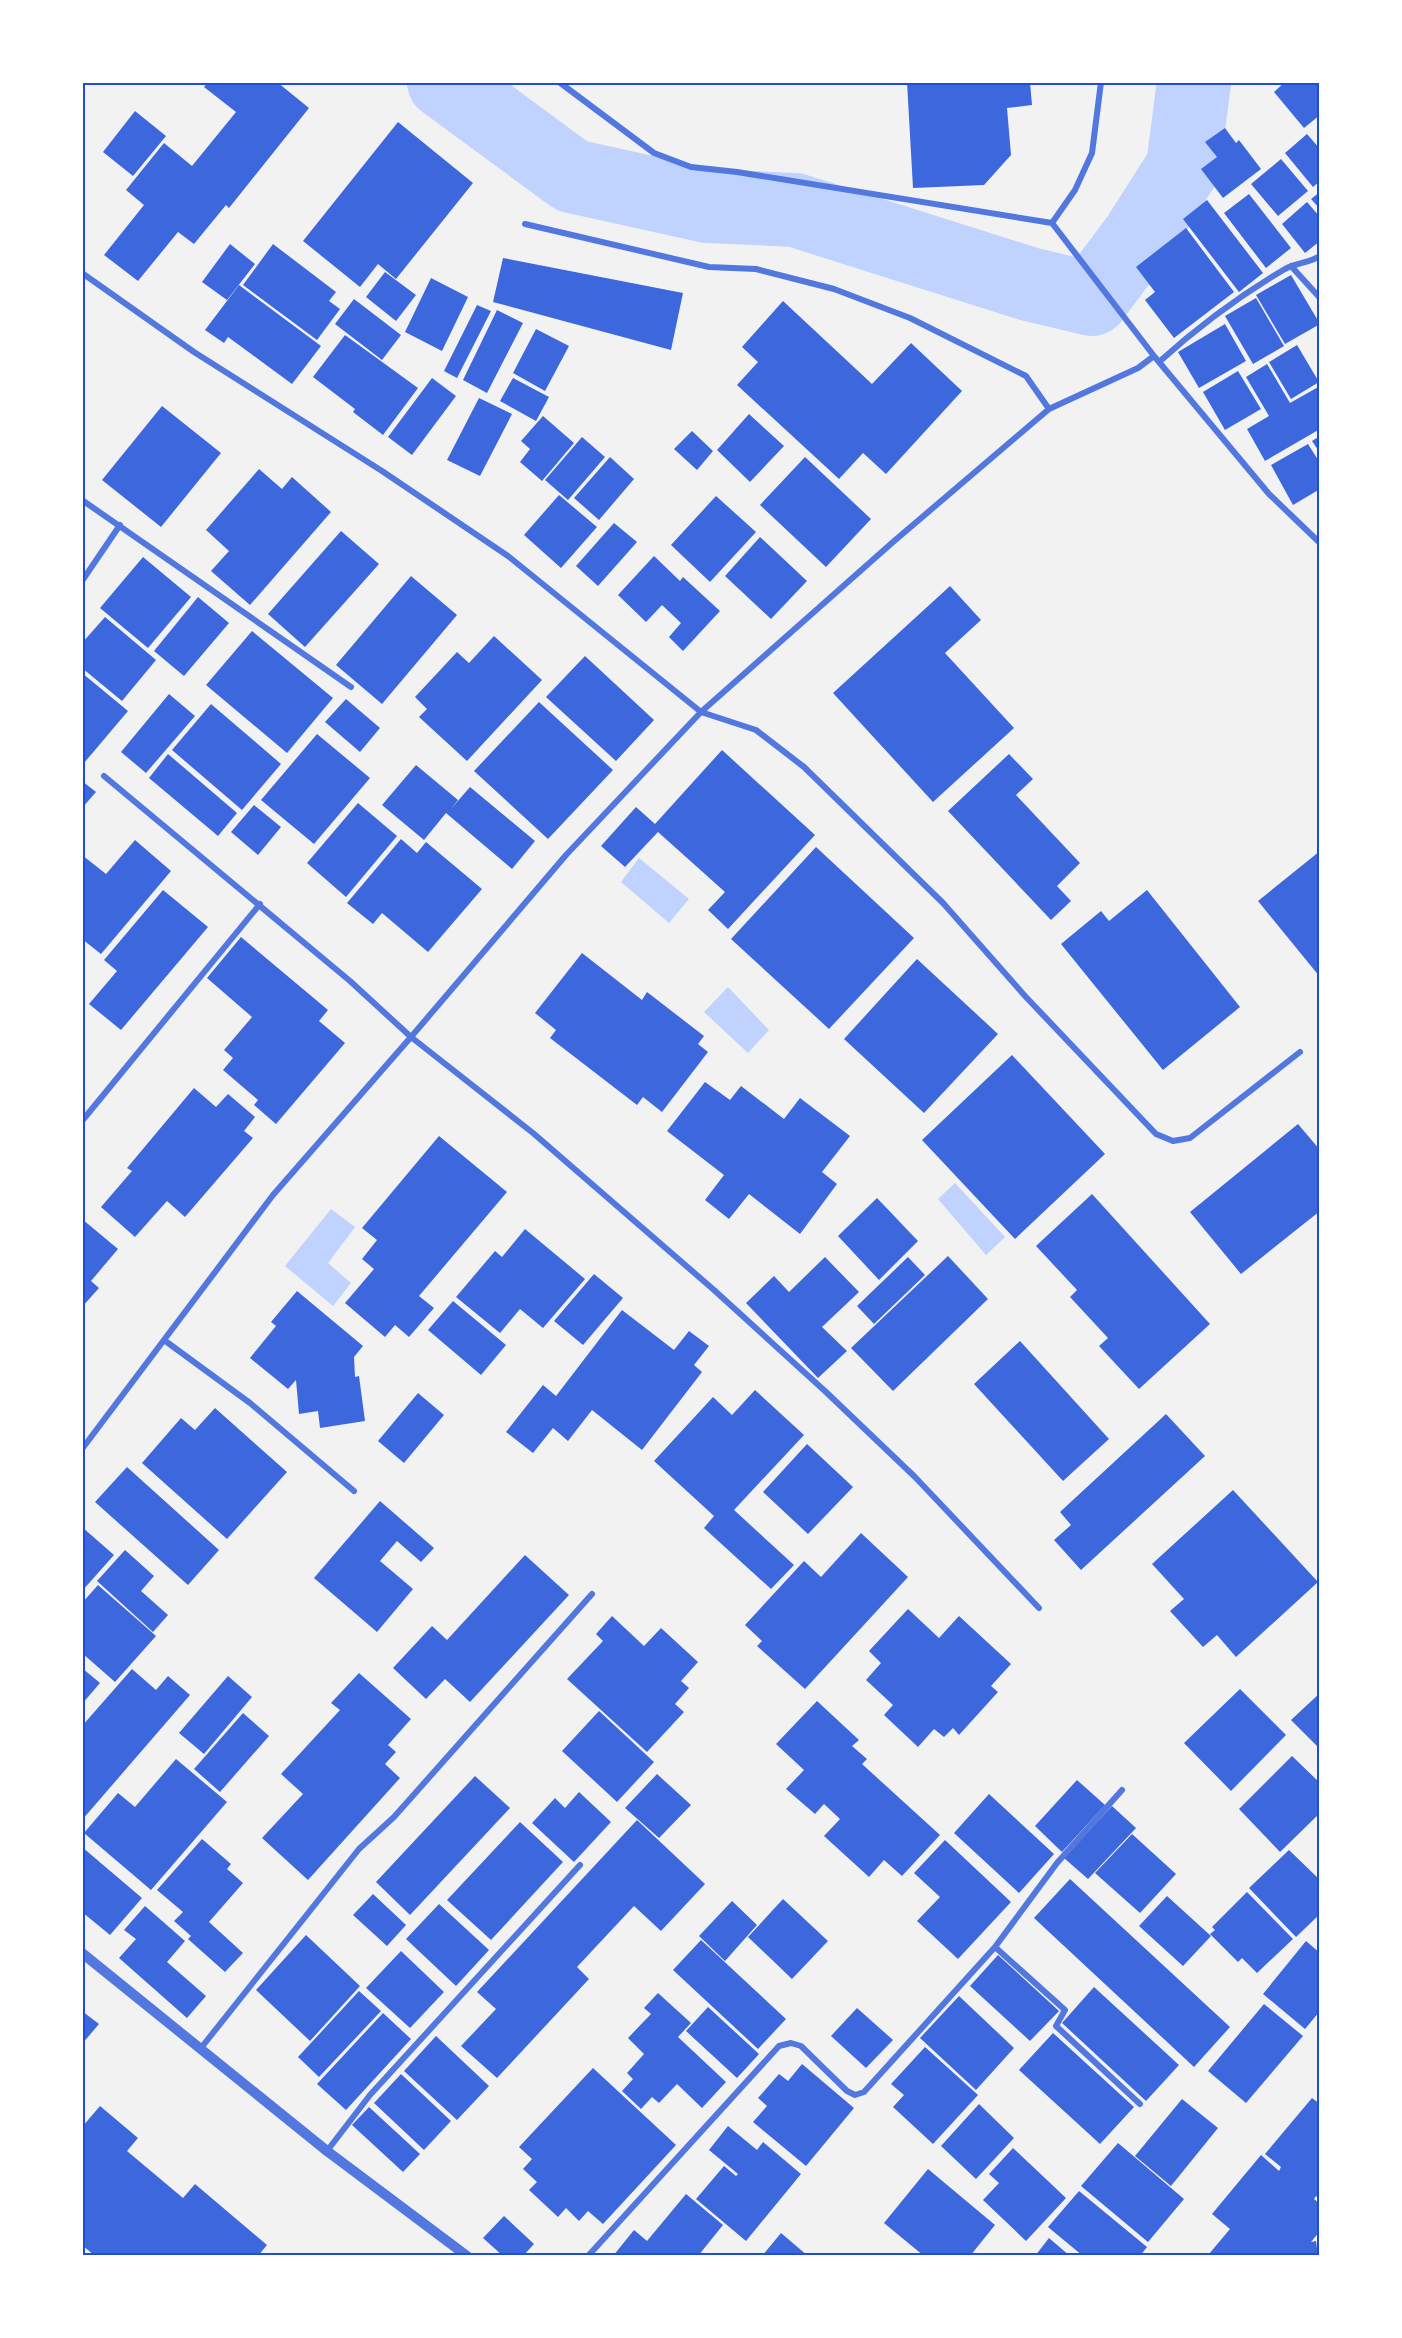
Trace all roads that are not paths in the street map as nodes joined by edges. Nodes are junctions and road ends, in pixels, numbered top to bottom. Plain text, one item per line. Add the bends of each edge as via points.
1 (559, 82) edge
2 (1101, 82) edge
3 (1052, 223) junction
4 (525, 224) dead end
5 (1320, 256) edge
6 (1291, 266) junction
7 (82, 273) edge
8 (1320, 298) edge
9 (1154, 356) junction
10 (1160, 362) junction
11 (1049, 409) junction
12 (82, 500) edge
13 (120, 525) junction
14 (1320, 543) edge
15 (82, 580) edge
16 (351, 687) dead end
17 (701, 712) junction
18 (104, 776) dead end
19 (260, 904) junction
20 (411, 1037) junction
21 (1300, 1052) dead end
22 (82, 1120) edge
23 (164, 1340) junction
24 (82, 1449) edge
25 (354, 1491) dead end
26 (592, 1594) dead end
27 (1039, 1608) dead end
28 (1122, 1790) dead end
29 (580, 1865) dead end
30 (995, 1947) junction
31 (82, 1953) edge
32 (201, 2048) junction
33 (1140, 2104) dead end
34 (327, 2151) junction
35 (466, 2256) edge
36 (588, 2256) edge

1 - 3 street via 654,153 691,167
2 - 3 street via 1092,153 1075,190
3 - 9 street
4 - 11 street via 710,267 756,268 834,289 910,318 1026,376
5 - 6 street
6 - 8 street
6 - 10 street via 1245,292
7 - 17 street via 194,352 508,556
9 - 10 street
9 - 11 street via 1138,368
10 - 14 street via 1269,494
11 - 17 street
12 - 13 street
13 - 15 street
13 - 16 street
17 - 20 street via 566,855
17 - 21 street via 756,730 804,767 943,903 1156,1134 1173,1141 1190,1137
18 - 19 street
19 - 20 street
19 - 22 street
20 - 23 street via 273,1195
20 - 27 street via 533,1133 714,1290 915,1477
23 - 24 street
23 - 25 street via 250,1403
26 - 32 street via 394,1817 359,1849
28 - 30 street via 1057,1863
29 - 34 street via 370,2095
30 - 33 street via 1065,2010 1056,2026
30 - 36 street via 864,2092 855,2095 847,2091 801,2046 779,2046
31 - 32 street
32 - 34 street
34 - 35 street

